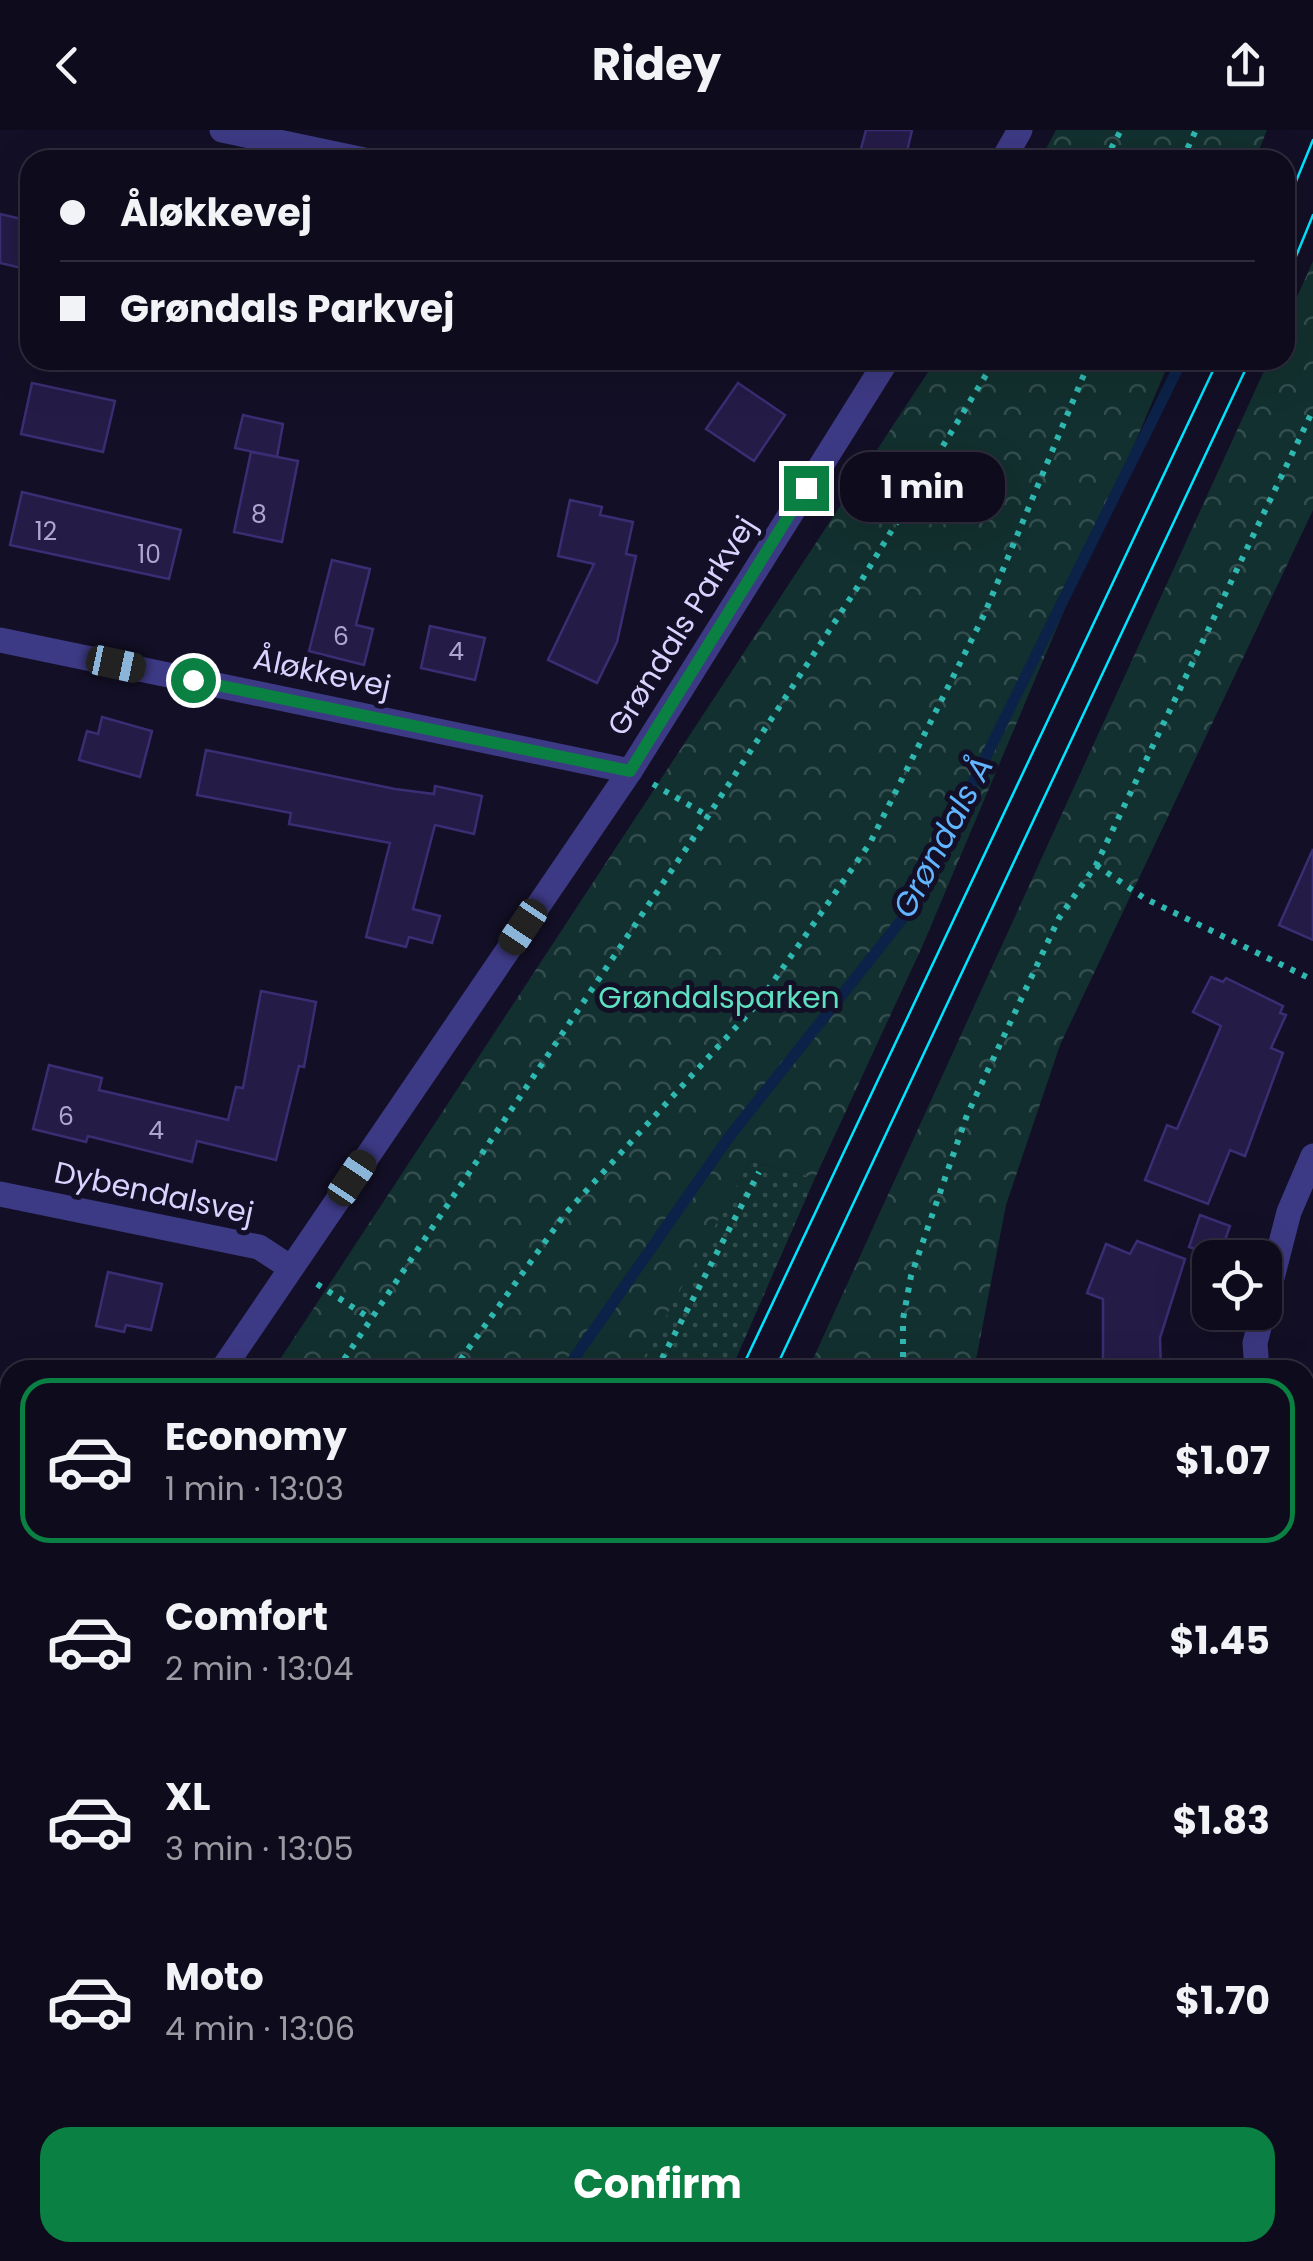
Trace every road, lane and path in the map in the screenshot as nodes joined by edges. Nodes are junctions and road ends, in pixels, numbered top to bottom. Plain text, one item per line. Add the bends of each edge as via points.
1 (222, 130) edge
2 (317, 150) edge
3 (880, 370) edge
4 (990, 370) edge
5 (1086, 370) edge
6 (1313, 410) edge
7 (0, 640) edge
8 (630, 771) junction
9 (708, 816) junction
10 (1096, 865) junction
11 (1313, 980) edge
12 (1313, 1156) edge
13 (759, 1172) dead end
14 (0, 1194) edge
15 (1282, 1240) edge
16 (291, 1268) junction
17 (327, 1290) dead end
18 (371, 1319) junction
19 (1258, 1330) edge
20 (229, 1360) edge
21 (344, 1360) edge
22 (460, 1360) edge
23 (661, 1360) edge
24 (903, 1360) edge
25 (1256, 1360) edge

1 - 2 street
3 - 8 street, Grøndals Parkvej
4 - 9 path
5 - 22 path via 984,615 870,843 759,1002 565,1214
6 - 10 path
7 - 8 street, Åløkkevej
8 - 9 path
8 - 16 street, Grøndals Parkvej
9 - 18 path
10 - 11 path via 1144,898
10 - 24 path via 1059,918 967,1115 911,1276
12 - 15 street
13 - 23 path
14 - 16 street, Dybendalsvej via 259,1248
16 - 20 street, Grøndals Parkvej
17 - 18 path
18 - 21 path
19 - 25 street

